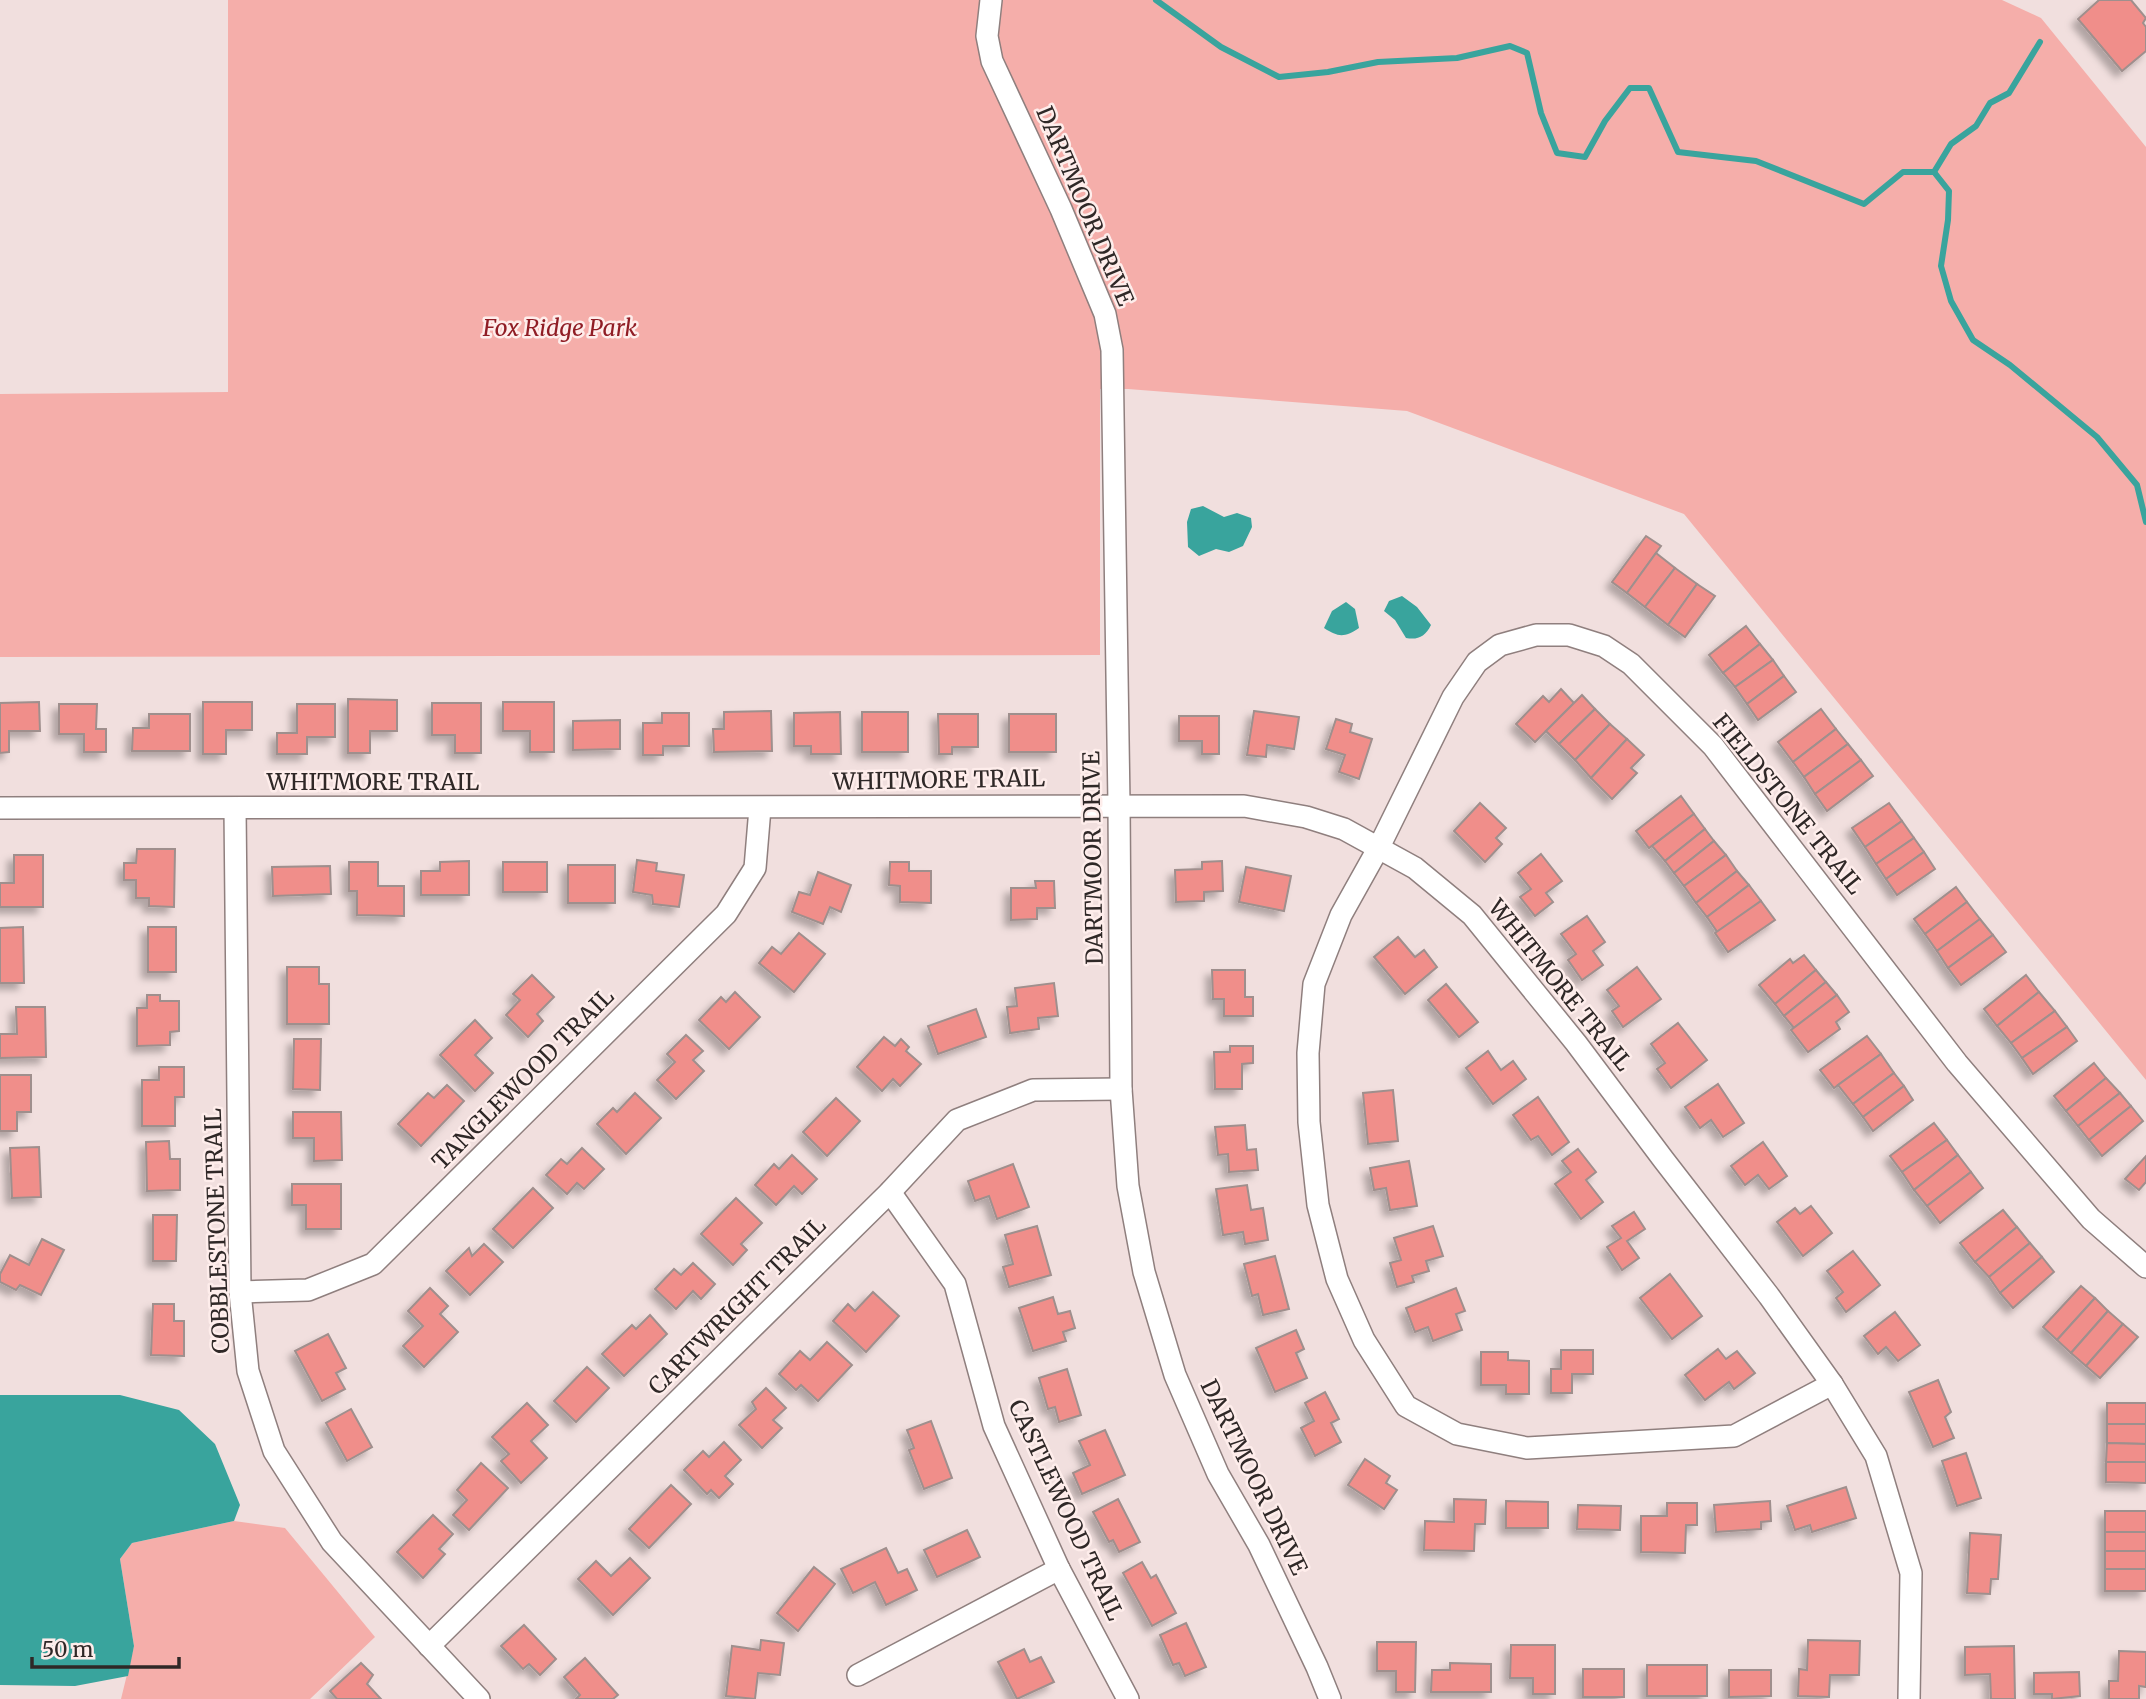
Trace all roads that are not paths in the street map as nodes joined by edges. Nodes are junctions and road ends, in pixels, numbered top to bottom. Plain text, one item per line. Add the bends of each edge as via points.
1 (991, 0) edge
2 (1119, 804) junction
3 (0, 808) edge
4 (235, 808) junction
5 (760, 808) junction
6 (1379, 847) junction
7 (1121, 1089) junction
8 (890, 1192) junction
9 (2146, 1267) edge
10 (240, 1292) junction
11 (1832, 1384) junction
12 (1059, 1569) junction
13 (429, 1646) junction
14 (858, 1675) dead end
15 (479, 1699) edge
16 (1128, 1699) edge
17 (1330, 1699) edge
18 (1909, 1699) edge

1 - 2 street, DARTMOOR DRIVE via 987,36 992,61 1105,314 1112,350
2 - 5 street, WHITMORE TRAIL
2 - 6 street, WHITMORE TRAIL via 1244,806 1306,817
2 - 7 street, DARTMOOR DRIVE
3 - 4 street, WHITMORE TRAIL
4 - 5 street, WHITMORE TRAIL
4 - 10 street, COBBLESTONE TRAIL
5 - 10 street, TANGLEWOOD TRAIL via 755,868 726,914 373,1264 308,1290
6 - 9 street, FIELDSTONE TRAIL via 1453,697 1477,662 1500,645 1536,635 1569,635 1604,646 1631,664 1713,746 1957,1063 2091,1219
6 - 11 street, WHITMORE TRAIL via 1415,868 1472,915 1576,1043
6 - 11 street, FIELDSTONE TRAIL via 1341,915 1314,984 1309,1122 1318,1205 1336,1279 1364,1340 1406,1406 1457,1434 1527,1448 1734,1436
7 - 8 street, CARTWRIGHT TRAIL via 1034,1090 957,1120
7 - 17 street, DARTMOOR DRIVE via 1130,1199 1144,1272 1175,1375 1218,1474 1259,1545
8 - 12 street, CASTLEWOOD TRAIL via 955,1284 994,1426
8 - 13 street, CARTWRIGHT TRAIL
10 - 13 street, COBBLESTONE TRAIL via 248,1371 274,1451 332,1542
11 - 18 street, WHITMORE TRAIL via 1876,1455 1911,1573
12 - 14 street
12 - 16 street, CASTLEWOOD TRAIL
13 - 15 street, COBBLESTONE TRAIL

